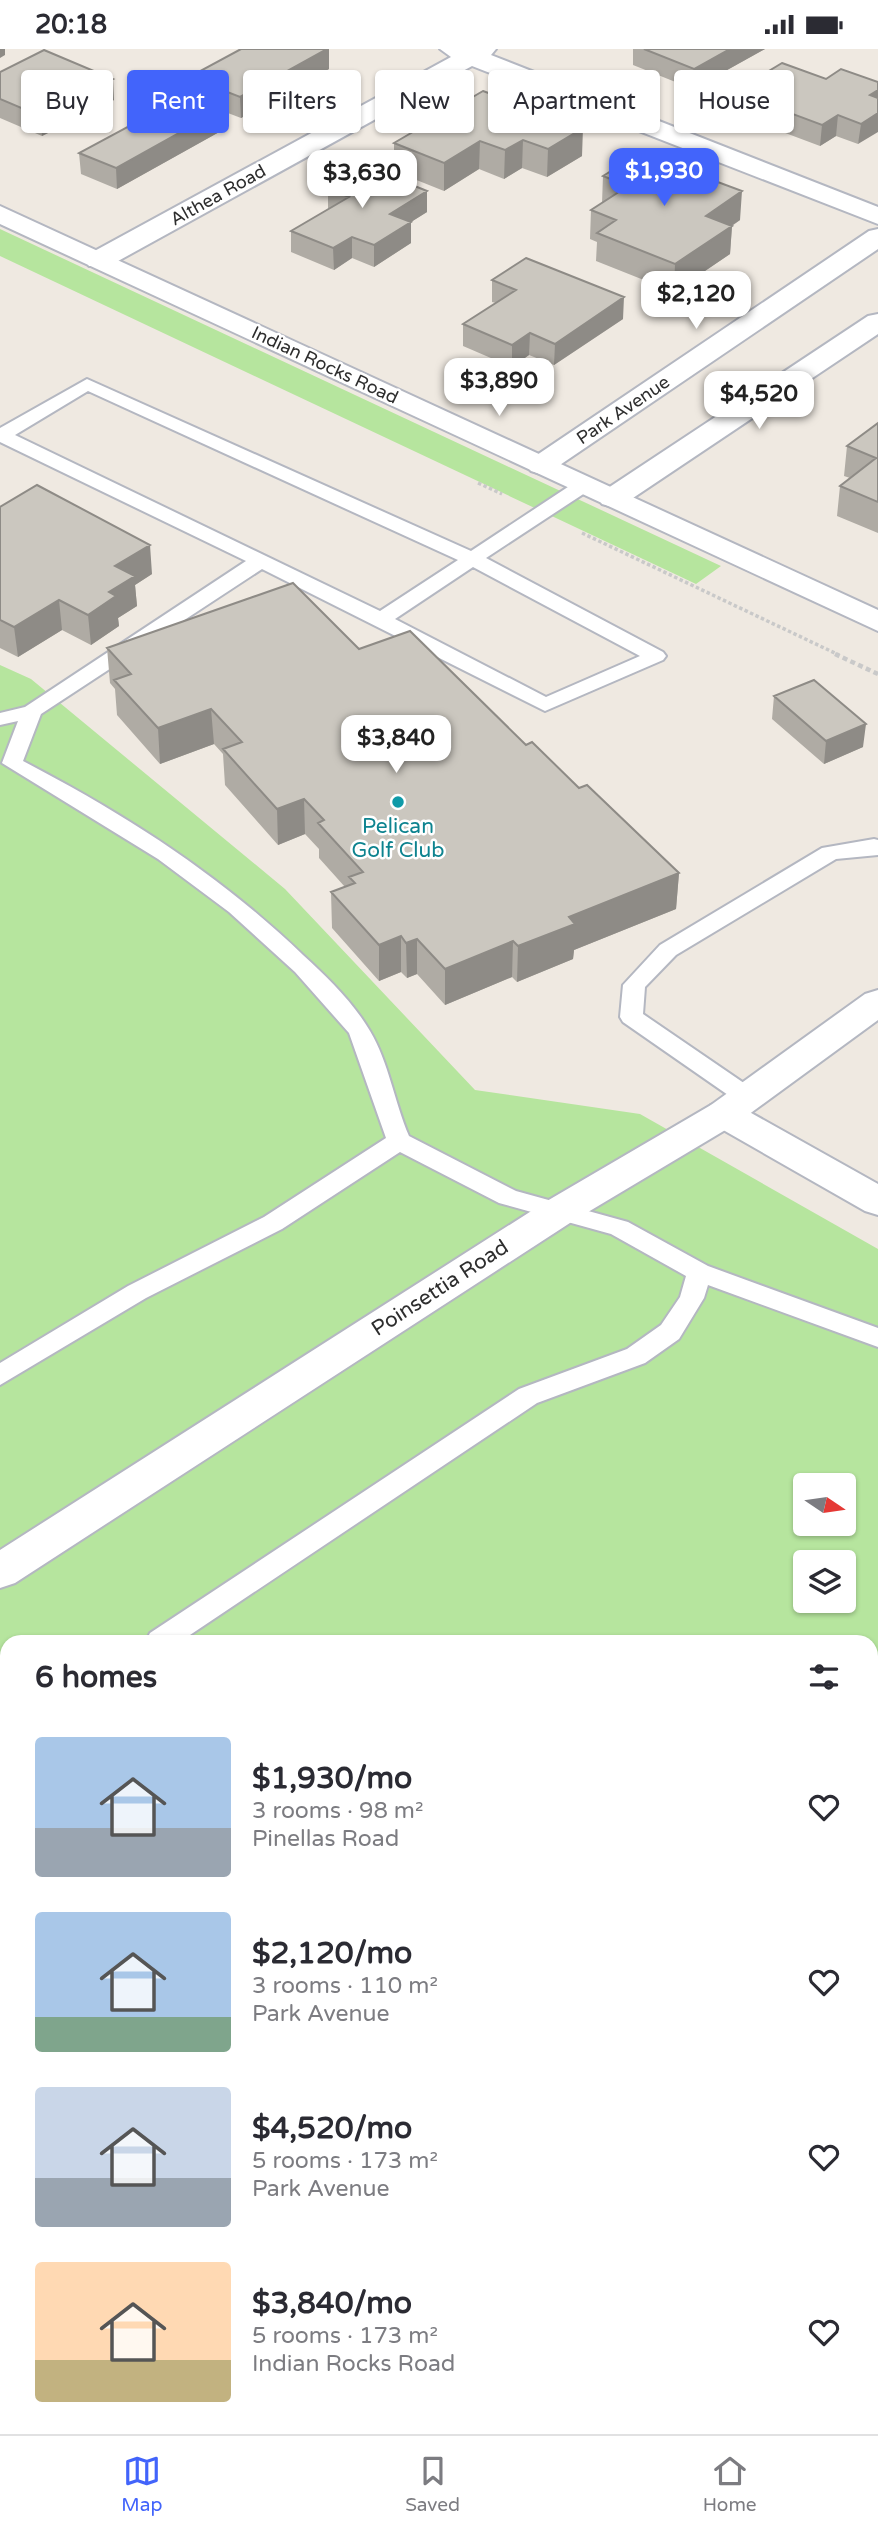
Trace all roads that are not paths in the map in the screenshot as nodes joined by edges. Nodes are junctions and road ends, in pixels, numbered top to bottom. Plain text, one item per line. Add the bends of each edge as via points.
1 (469, 51) edge
2 (0, 214) edge
3 (878, 216) edge
4 (878, 237) edge
5 (99, 260) junction
6 (878, 322) edge
7 (541, 465) junction
8 (584, 485) junction
9 (613, 498) junction
10 (472, 559) junction
11 (260, 561) junction
12 (381, 619) junction
13 (878, 622) edge
14 (32, 711) junction
15 (0, 719) edge
16 (6, 760) edge
17 (878, 848) edge
18 (878, 1002) edge
19 (736, 1106) junction
20 (399, 1141) junction
21 (878, 1201) edge
22 (560, 1211) junction
23 (699, 1272) junction
24 (878, 1338) edge
25 (0, 1375) edge
26 (0, 1571) edge
27 (169, 1635) edge

1 - 3 street
1 - 5 street, Althea Road
2 - 5 street, Indian Rocks Road
4 - 7 street, Park Avenue
5 - 7 street, Indian Rocks Road
6 - 9 street
7 - 8 street, Indian Rocks Road
8 - 9 street, Indian Rocks Road
8 - 10 lane
9 - 13 street, Indian Rocks Road
10 - 11 lane via 87,384 1,435
10 - 12 lane
10 - 12 lane via 656,656 545,705
11 - 12 lane
11 - 14 lane
14 - 15 lane
14 - 16 lane
16 - 20 lane via 69,793 185,867 282,945 360,1033
17 - 19 lane via 830,853 668,950 634,985 631,1017
18 - 19 street, Poinsettia Road
19 - 21 street
19 - 22 street, Poinsettia Road
20 - 22 lane via 508,1197
20 - 25 lane via 273,1223 137,1292
22 - 23 lane via 619,1228
22 - 26 street, Poinsettia Road
23 - 24 lane
23 - 27 lane via 692,1298 670,1332 636,1356 528,1396

